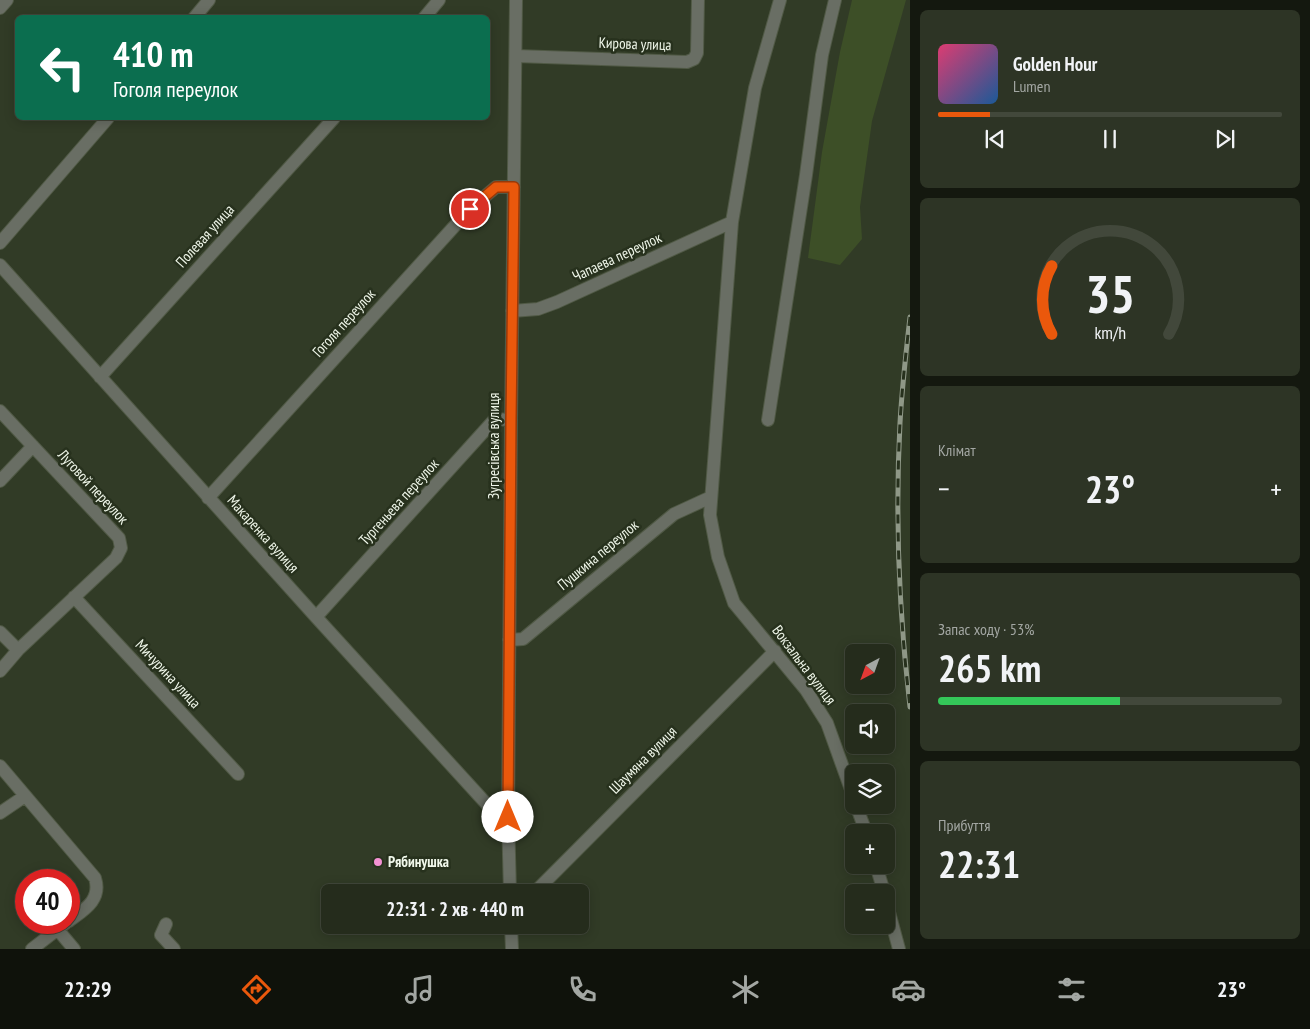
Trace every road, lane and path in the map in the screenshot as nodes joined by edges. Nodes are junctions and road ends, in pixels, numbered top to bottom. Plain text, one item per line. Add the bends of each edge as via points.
1 (8, 0) edge
2 (209, 0) edge
3 (439, 0) edge
4 (516, 0) edge
5 (698, 0) edge
6 (780, 0) edge
7 (835, 0) edge
8 (0, 8) edge
9 (196, 15) edge
10 (426, 15) edge
11 (516, 56) junction
12 (106, 120) edge
13 (332, 120) edge
14 (514, 187) junction
15 (732, 222) junction
16 (0, 243) edge
17 (0, 265) edge
18 (512, 311) junction
19 (100, 377) junction
20 (0, 411) edge
21 (511, 420) junction
22 (768, 420) dead end
23 (33, 446) junction
24 (0, 481) edge
25 (711, 497) junction
26 (208, 498) junction
27 (74, 597) junction
28 (316, 618) junction
29 (0, 632) edge
30 (509, 640) junction
31 (18, 650) junction
32 (774, 651) junction
33 (0, 670) edge
34 (0, 766) edge
35 (845, 773) edge
36 (238, 774) dead end
37 (25, 796) junction
38 (0, 813) edge
39 (508, 817) junction
40 (510, 884) edge
41 (543, 884) edge
42 (80, 913) edge
43 (166, 924) dead end
44 (53, 934) edge
45 (68, 934) edge
46 (511, 934) edge
47 (895, 934) edge
48 (32, 949) edge
49 (74, 949) edge
50 (174, 949) edge
51 (512, 949) edge
52 (899, 949) edge

1 - 8 street
2 - 9 street
3 - 10 street
4 - 11 street, Зугресівська вулиця
5 - 11 street, Кирова улица via 697,53 687,62
6 - 15 street, Вокзальна вулиця via 755,88
7 - 22 street via 822,55
11 - 14 street, Зугресівська вулиця
12 - 16 street
13 - 19 street, Полевая улица
14 - 18 street, Зугресівська вулиця
14 - 26 street, Гоголя переулок via 496,187 470,209
15 - 18 street, Чапаева переулок via 557,302 538,309
15 - 25 street, Вокзальна вулиця
17 - 19 street, Макаренка вулиця
18 - 21 street, Зугресівська вулиця
19 - 26 street, Макаренка вулиця
20 - 23 street, Луговой переулок
21 - 28 street, Тургеньева переулок via 495,419
21 - 30 street, Зугресівська вулиця
23 - 24 street
23 - 27 street, Луговой переулок via 121,543 116,558
25 - 30 street, Пушкина переулок via 674,514 523,639
25 - 32 street, Вокзальна вулиця via 710,515 718,558 734,603
26 - 28 street, Макаренка вулиця
27 - 31 street, Луговой переулок
27 - 36 street, Мичурина улица
28 - 39 street, Макаренка вулиця via 493,811 501,817
29 - 31 street
30 - 39 street, Зугресівська вулиця
31 - 33 street, Луговой переулок
32 - 35 street, Вокзальна вулиця via 806,690 827,723
32 - 41 street, Шаумяна вулиця
34 - 37 street
37 - 38 street
37 - 42 street via 95,878 96,893 91,904
39 - 40 street, Зугресівська вулиця
43 - 50 street via 161,935
44 - 48 street
45 - 49 street
46 - 51 street
47 - 52 street

